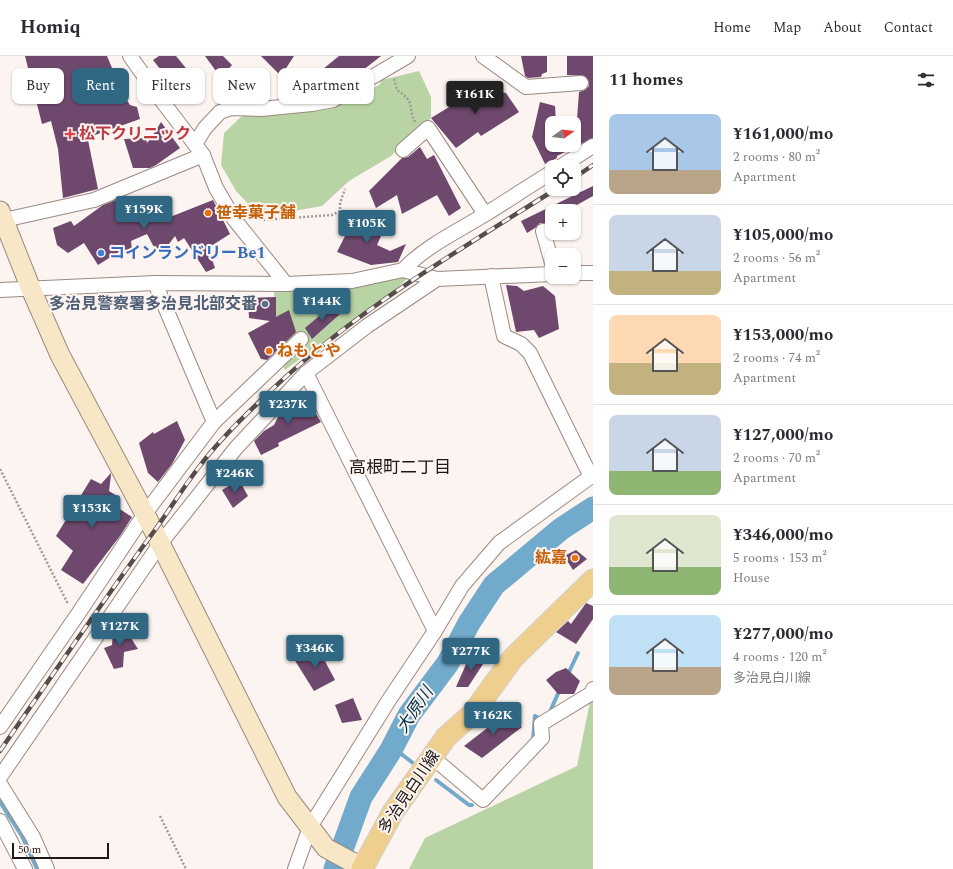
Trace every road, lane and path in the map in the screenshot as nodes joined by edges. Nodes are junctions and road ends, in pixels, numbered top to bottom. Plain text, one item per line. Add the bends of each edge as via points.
1 (130, 56) edge
2 (408, 56) edge
3 (483, 56) edge
4 (389, 67) junction
5 (581, 83) dead end
6 (422, 133) junction
7 (593, 146) edge
8 (199, 150) junction
9 (403, 150) dead end
10 (571, 160) edge
11 (545, 176) edge
12 (345, 190) dead end
13 (245, 214) dead end
14 (485, 214) junction
15 (2, 215) edge
16 (543, 231) dead end
17 (548, 248) edge
18 (403, 270) junction
19 (593, 273) edge
20 (545, 274) edge
21 (581, 274) edge
22 (491, 276) junction
23 (437, 279) junction
24 (155, 283) junction
25 (286, 284) junction
26 (31, 289) junction
27 (0, 290) edge
28 (301, 339) dead end
29 (306, 373) junction
30 (214, 422) junction
31 (0, 469) edge
32 (592, 475) edge
33 (144, 515) junction
34 (160, 544) junction
35 (589, 590) edge
36 (78, 614) junction
37 (435, 631) junction
38 (593, 689) edge
39 (0, 727) edge
40 (432, 758) junction
41 (0, 777) edge
42 (0, 784) edge
43 (160, 816) dead end
44 (0, 821) edge
45 (310, 827) junction
46 (358, 865) edge
47 (25, 869) edge
48 (47, 869) edge
49 (186, 869) edge
50 (295, 869) edge

1 - 8 street
2 - 4 street
3 - 5 street via 526,87
4 - 6 path via 397,90 405,95 411,104 414,120
4 - 8 street via 333,100 261,109 231,108 220,112 205,128
6 - 9 street
6 - 14 street via 428,128
7 - 10 street
8 - 15 street via 94,200
8 - 25 street via 216,188 234,218
11 - 14 street
12 - 13 path via 340,211 332,215 263,220
14 - 18 street via 415,258
15 - 26 street
16 - 17 street
18 - 23 street
18 - 25 street via 352,281
19 - 21 street
20 - 22 street
22 - 23 street
22 - 32 street via 504,336 521,344 530,353 587,470
23 - 29 street via 367,326
24 - 25 street
24 - 26 street
24 - 30 street
26 - 27 street
26 - 33 street via 60,355
28 - 30 street
29 - 34 street via 236,448
29 - 37 street
30 - 33 street
31 - 36 path via 71,610
32 - 37 street via 499,543 462,586
33 - 34 street
33 - 36 street
34 - 41 street
34 - 45 street via 288,797
35 - 40 main road, 多治見白川線 via 513,658 473,713 446,737
36 - 39 street
37 - 45 street
38 - 40 street via 592,693 541,724 542,738 483,800
40 - 46 main road, 多治見白川線
42 - 48 street via 32,837
43 - 49 path
44 - 47 street
45 - 46 street via 326,848
45 - 50 street

